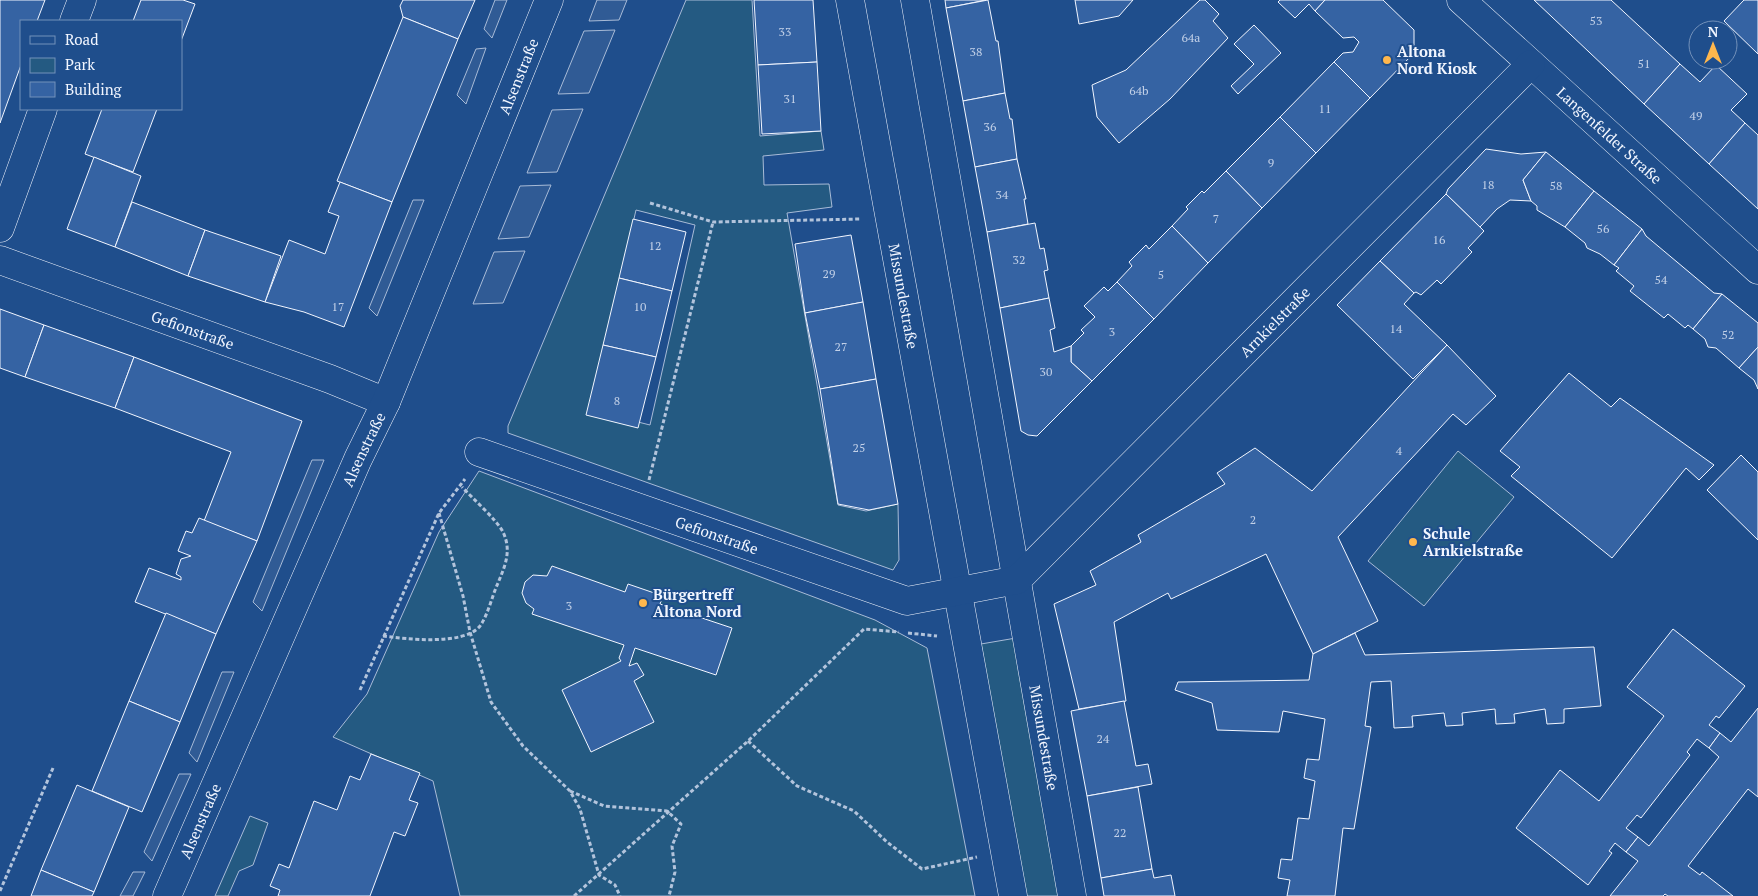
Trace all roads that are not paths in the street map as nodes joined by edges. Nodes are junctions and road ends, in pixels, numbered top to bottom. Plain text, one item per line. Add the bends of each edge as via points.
1 (82, 0) edge
2 (549, 0) edge
3 (850, 0) edge
4 (916, 0) edge
5 (1461, 0) edge
6 (74, 20) edge
7 (1531, 64) junction
8 (43, 110) edge
9 (0, 228) edge
10 (0, 260) edge
11 (1758, 270) edge
12 (386, 402) junction
13 (478, 452) road end
14 (1017, 580) junction
15 (959, 592) junction
16 (167, 896) edge
17 (1013, 896) edge
18 (1072, 896) edge

1 - 6 street
2 - 12 street, Alsenstraße
3 - 15 street, Missundestraße
4 - 14 street, Missundestraße
5 - 7 street, Langenfelder Straße
7 - 11 street, Langenfelder Straße
7 - 14 street, Arnkielstraße
8 - 9 street
10 - 12 street, Gefionstraße
12 - 16 street, Alsenstraße
13 - 15 street, Gefionstraße via 907,601
14 - 15 street
14 - 18 street, Missundestraße
15 - 17 street, Missundestraße

